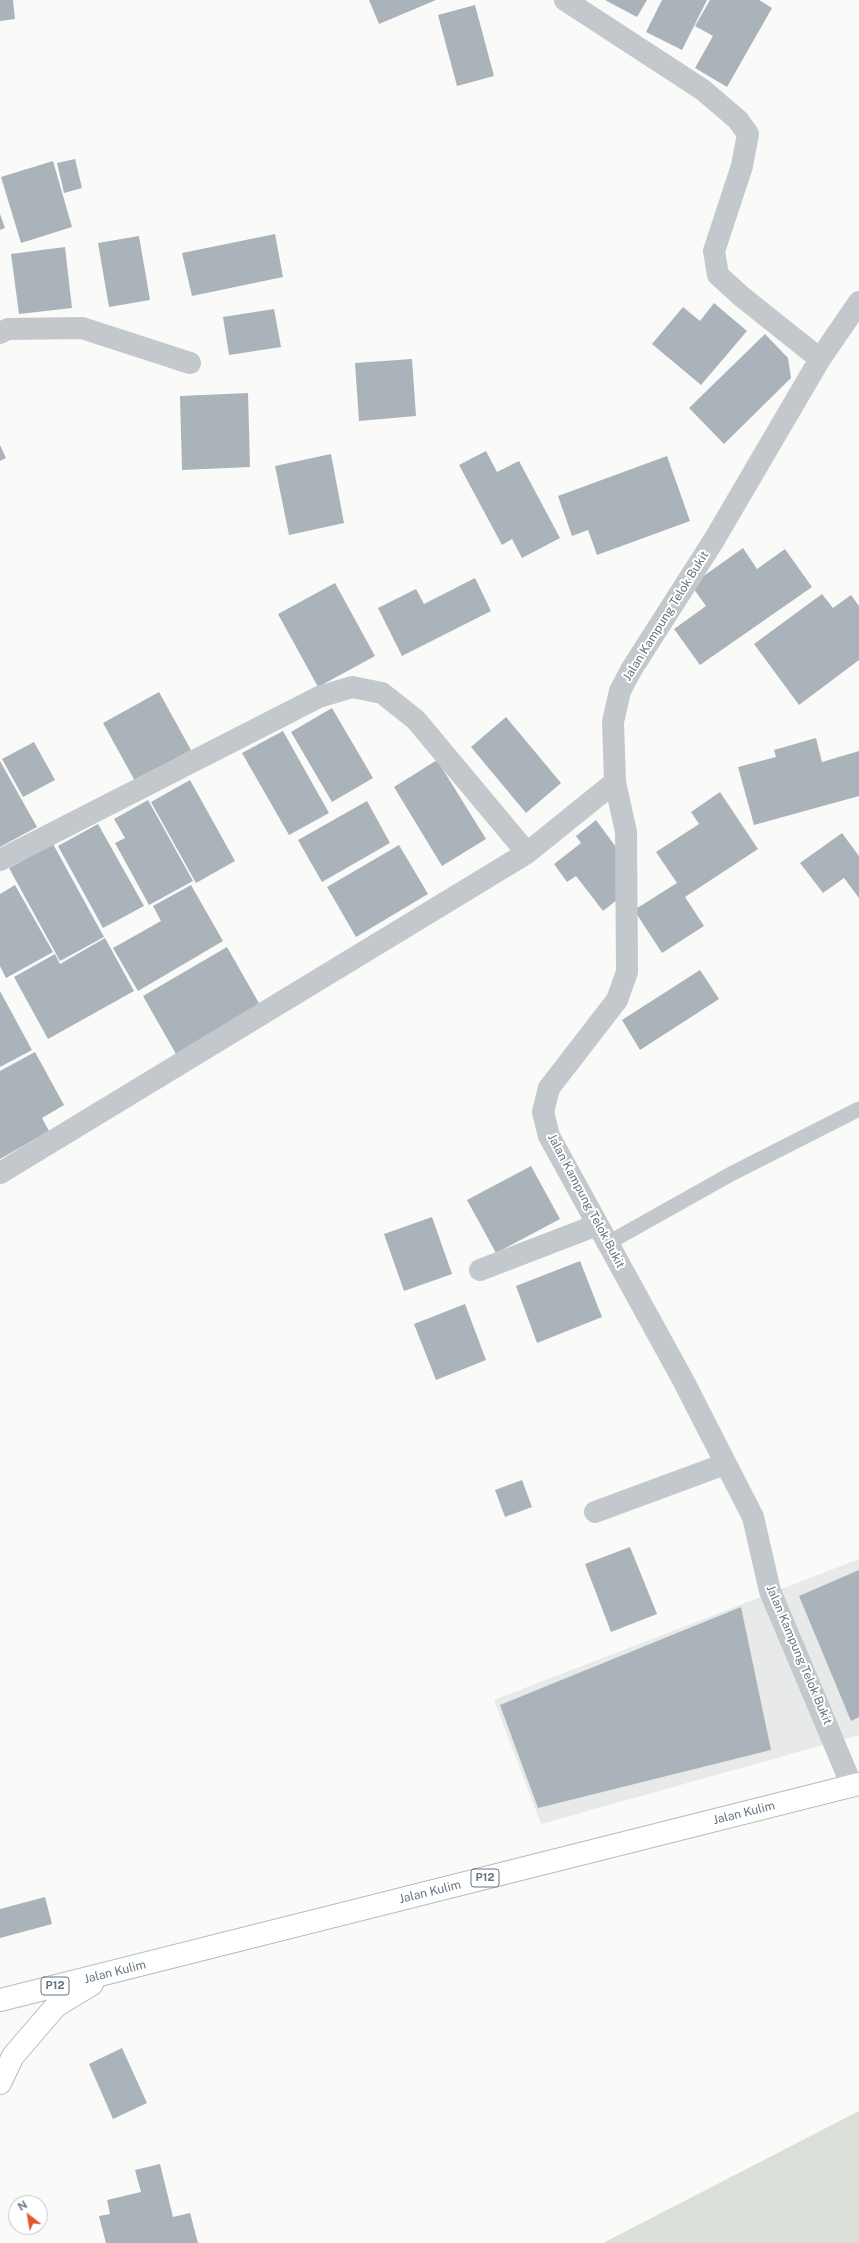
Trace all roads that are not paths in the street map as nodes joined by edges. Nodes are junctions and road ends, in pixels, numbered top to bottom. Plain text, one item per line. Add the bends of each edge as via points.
1 (565, 0) edge
2 (859, 302) edge
3 (0, 333) edge
4 (820, 359) junction
5 (190, 363) dead end
6 (615, 782) junction
7 (527, 853) junction
8 (0, 860) edge
9 (859, 1109) edge
10 (0, 1173) edge
11 (602, 1234) junction
12 (480, 1270) dead end
13 (725, 1464) junction
14 (595, 1512) dead end
15 (856, 1785) edge
16 (110, 1973) junction
17 (0, 2000) edge
18 (0, 2083) edge

1 - 4 street via 703,90 738,120 748,134 742,166 714,251 718,275
2 - 4 street, Jalan Kampung Telok Bukit
3 - 5 street via 8,329 82,328
4 - 6 street, Jalan Kampung Telok Bukit via 714,540 630,670 620,692 613,722
6 - 7 street
6 - 11 street, Jalan Kampung Telok Bukit via 626,832 627,972 617,1000 549,1088 543,1112 549,1136
7 - 8 street via 416,720 382,693 352,687 319,697
7 - 10 street
9 - 11 lane via 730,1174
11 - 12 street
11 - 13 street, Jalan Kampung Telok Bukit via 683,1380
13 - 14 street
13 - 15 street, Jalan Kampung Telok Bukit via 753,1517 770,1591
15 - 16 main road, Jalan Kulim / P12
16 - 17 main road, Jalan Kulim / P12
16 - 18 main road via 56,2006 13,2056

